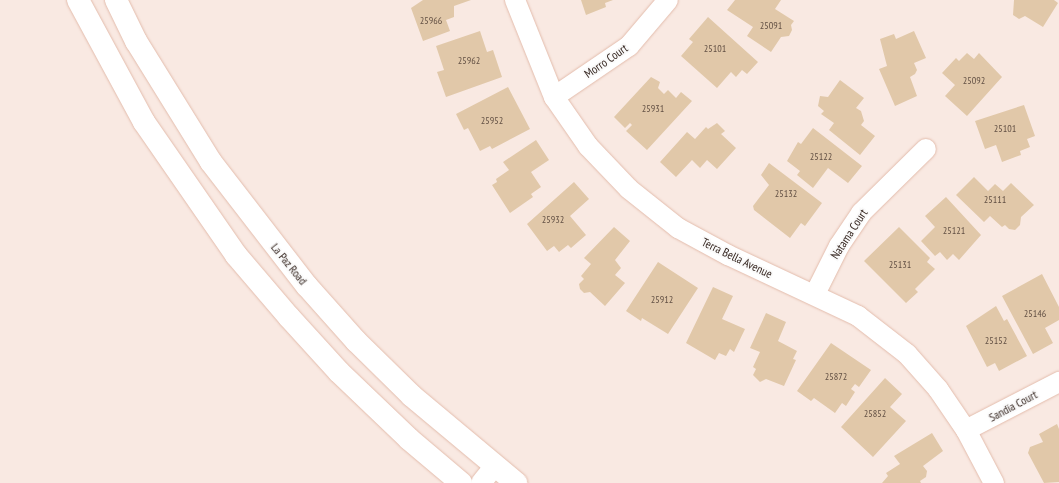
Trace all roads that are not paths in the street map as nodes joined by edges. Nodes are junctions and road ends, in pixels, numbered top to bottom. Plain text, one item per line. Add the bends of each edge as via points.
1 (78, 0) edge
2 (116, 0) edge
3 (515, 0) edge
4 (668, 0) edge
5 (554, 97) junction
6 (926, 148) dead end
7 (815, 294) junction
8 (1059, 382) edge
9 (966, 430) junction
10 (495, 466) junction
11 (461, 483) edge
12 (482, 483) edge
13 (516, 483) edge
14 (994, 483) edge

1 - 11 main road via 144,122 236,255 339,372 409,439
2 - 10 main road, La Paz Road via 136,41 175,106 253,220 356,341 412,396
3 - 5 street, Terra Bella Avenue
4 - 5 street, Morro Court via 629,46
5 - 7 street, Terra Bella Avenue via 588,146 630,188 678,228 728,255
6 - 7 street, Natama Court via 861,213 838,246
7 - 9 street, Terra Bella Avenue via 858,316 907,354 938,389
8 - 9 street, Sandia Court
9 - 14 street, Terra Bella Avenue
10 - 12 street
10 - 13 main road, La Paz Road

